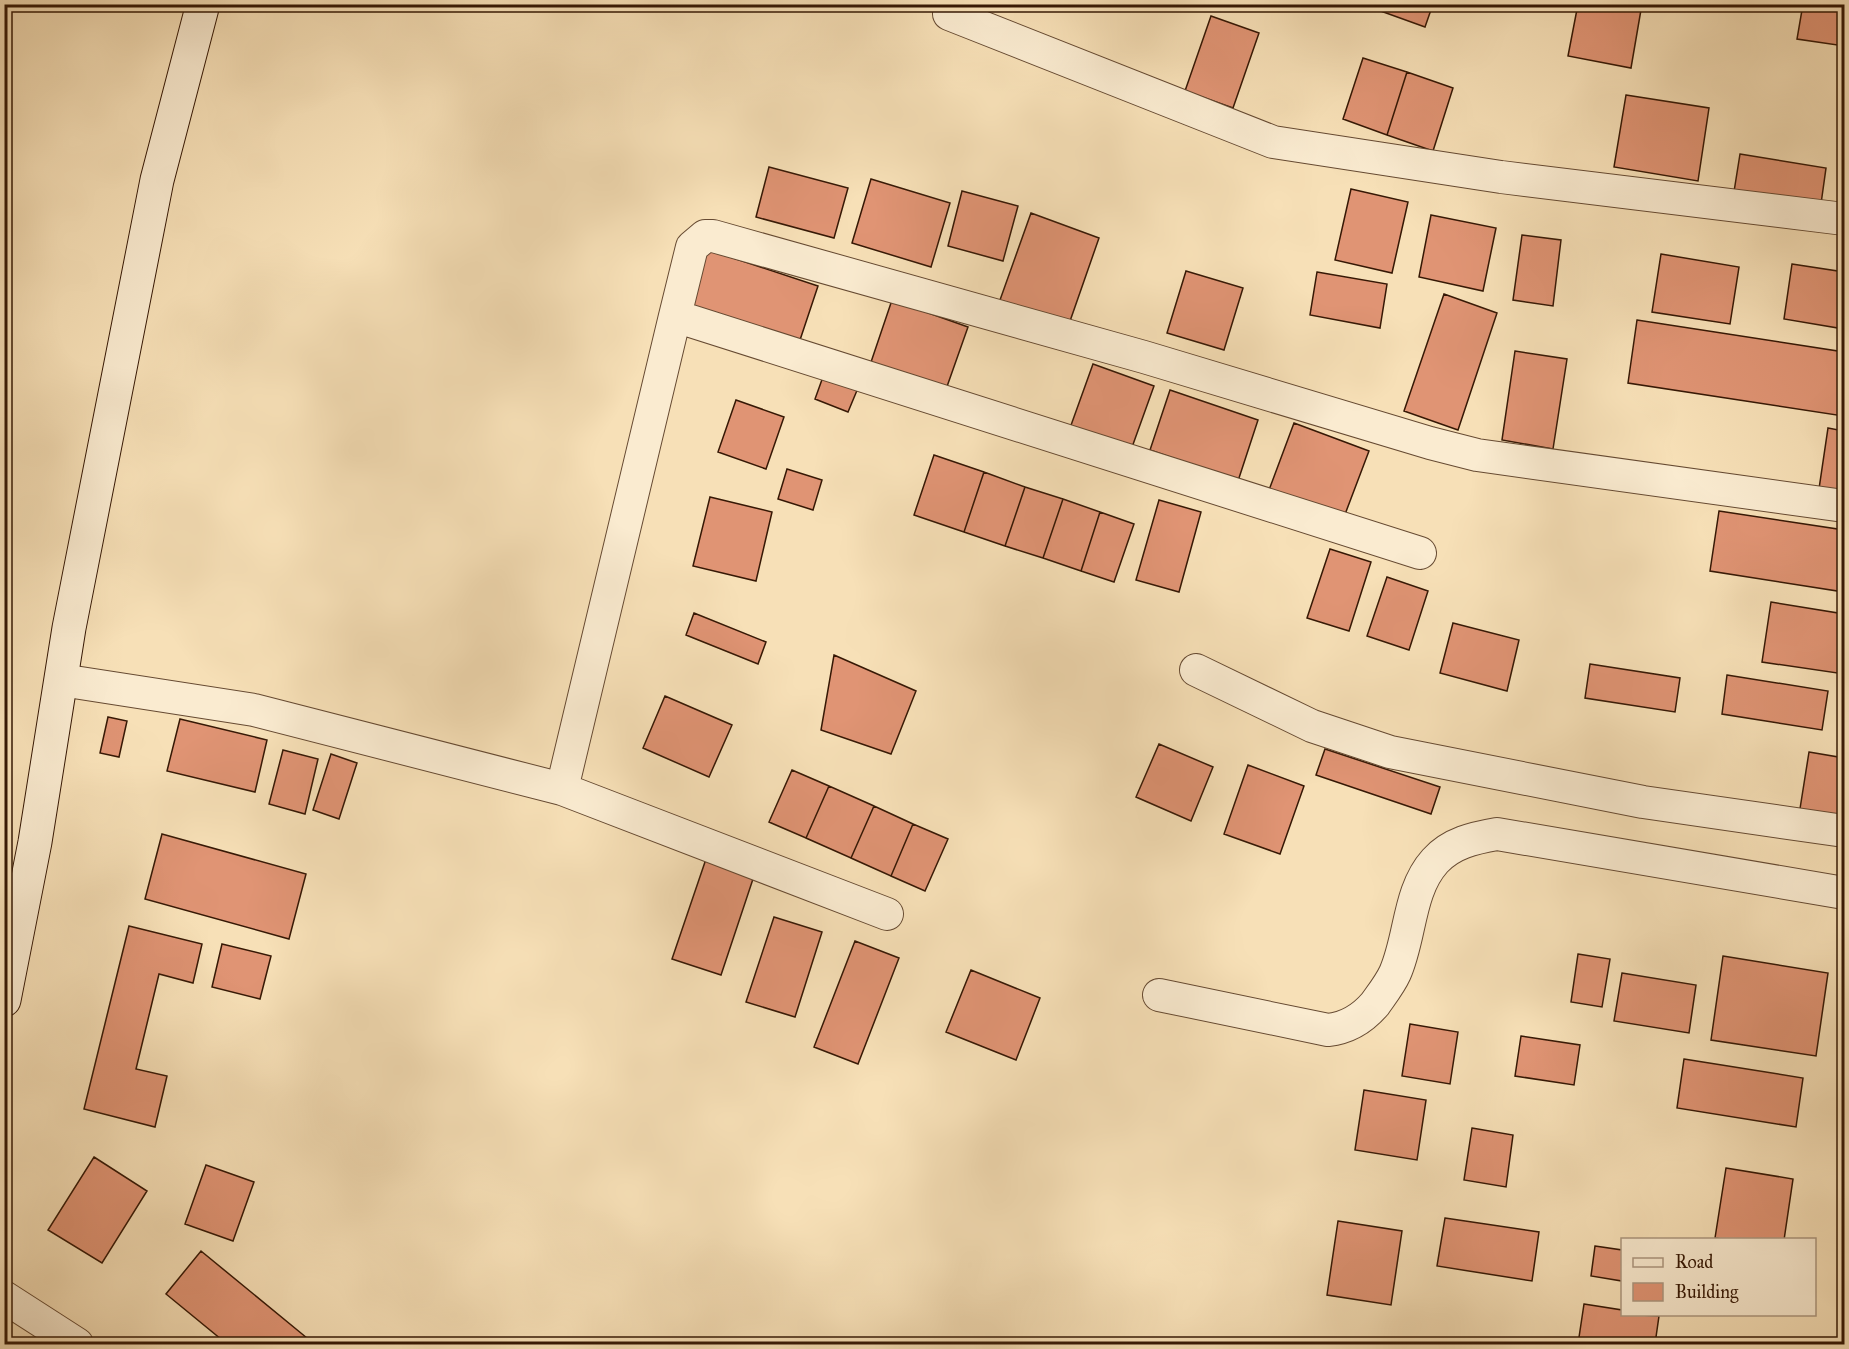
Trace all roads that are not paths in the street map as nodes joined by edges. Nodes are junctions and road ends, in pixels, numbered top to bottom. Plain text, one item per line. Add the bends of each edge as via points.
1 (203, 4) edge
2 (949, 14) dead end
3 (1845, 219) edge
4 (675, 316) junction
5 (1845, 507) edge
6 (1420, 553) dead end
7 (1196, 670) dead end
8 (61, 680) junction
9 (562, 789) junction
10 (1845, 831) edge
11 (1845, 893) edge
12 (887, 914) dead end
13 (1160, 995) dead end
14 (4, 1000) edge
15 (4, 1297) edge
16 (77, 1344) edge

1 - 8 street via 157,180
2 - 3 street via 1273,142 1501,177
4 - 5 street via 692,247 705,236 713,236 1477,455
4 - 6 street
4 - 9 street
7 - 10 street via 1312,726 1390,752 1643,802
8 - 9 street via 254,710
8 - 14 street
9 - 12 street
11 - 13 street via 1497,834 1452,847 1435,860 1421,880 1396,972 1362,1017 1340,1029 1328,1030
15 - 16 street

